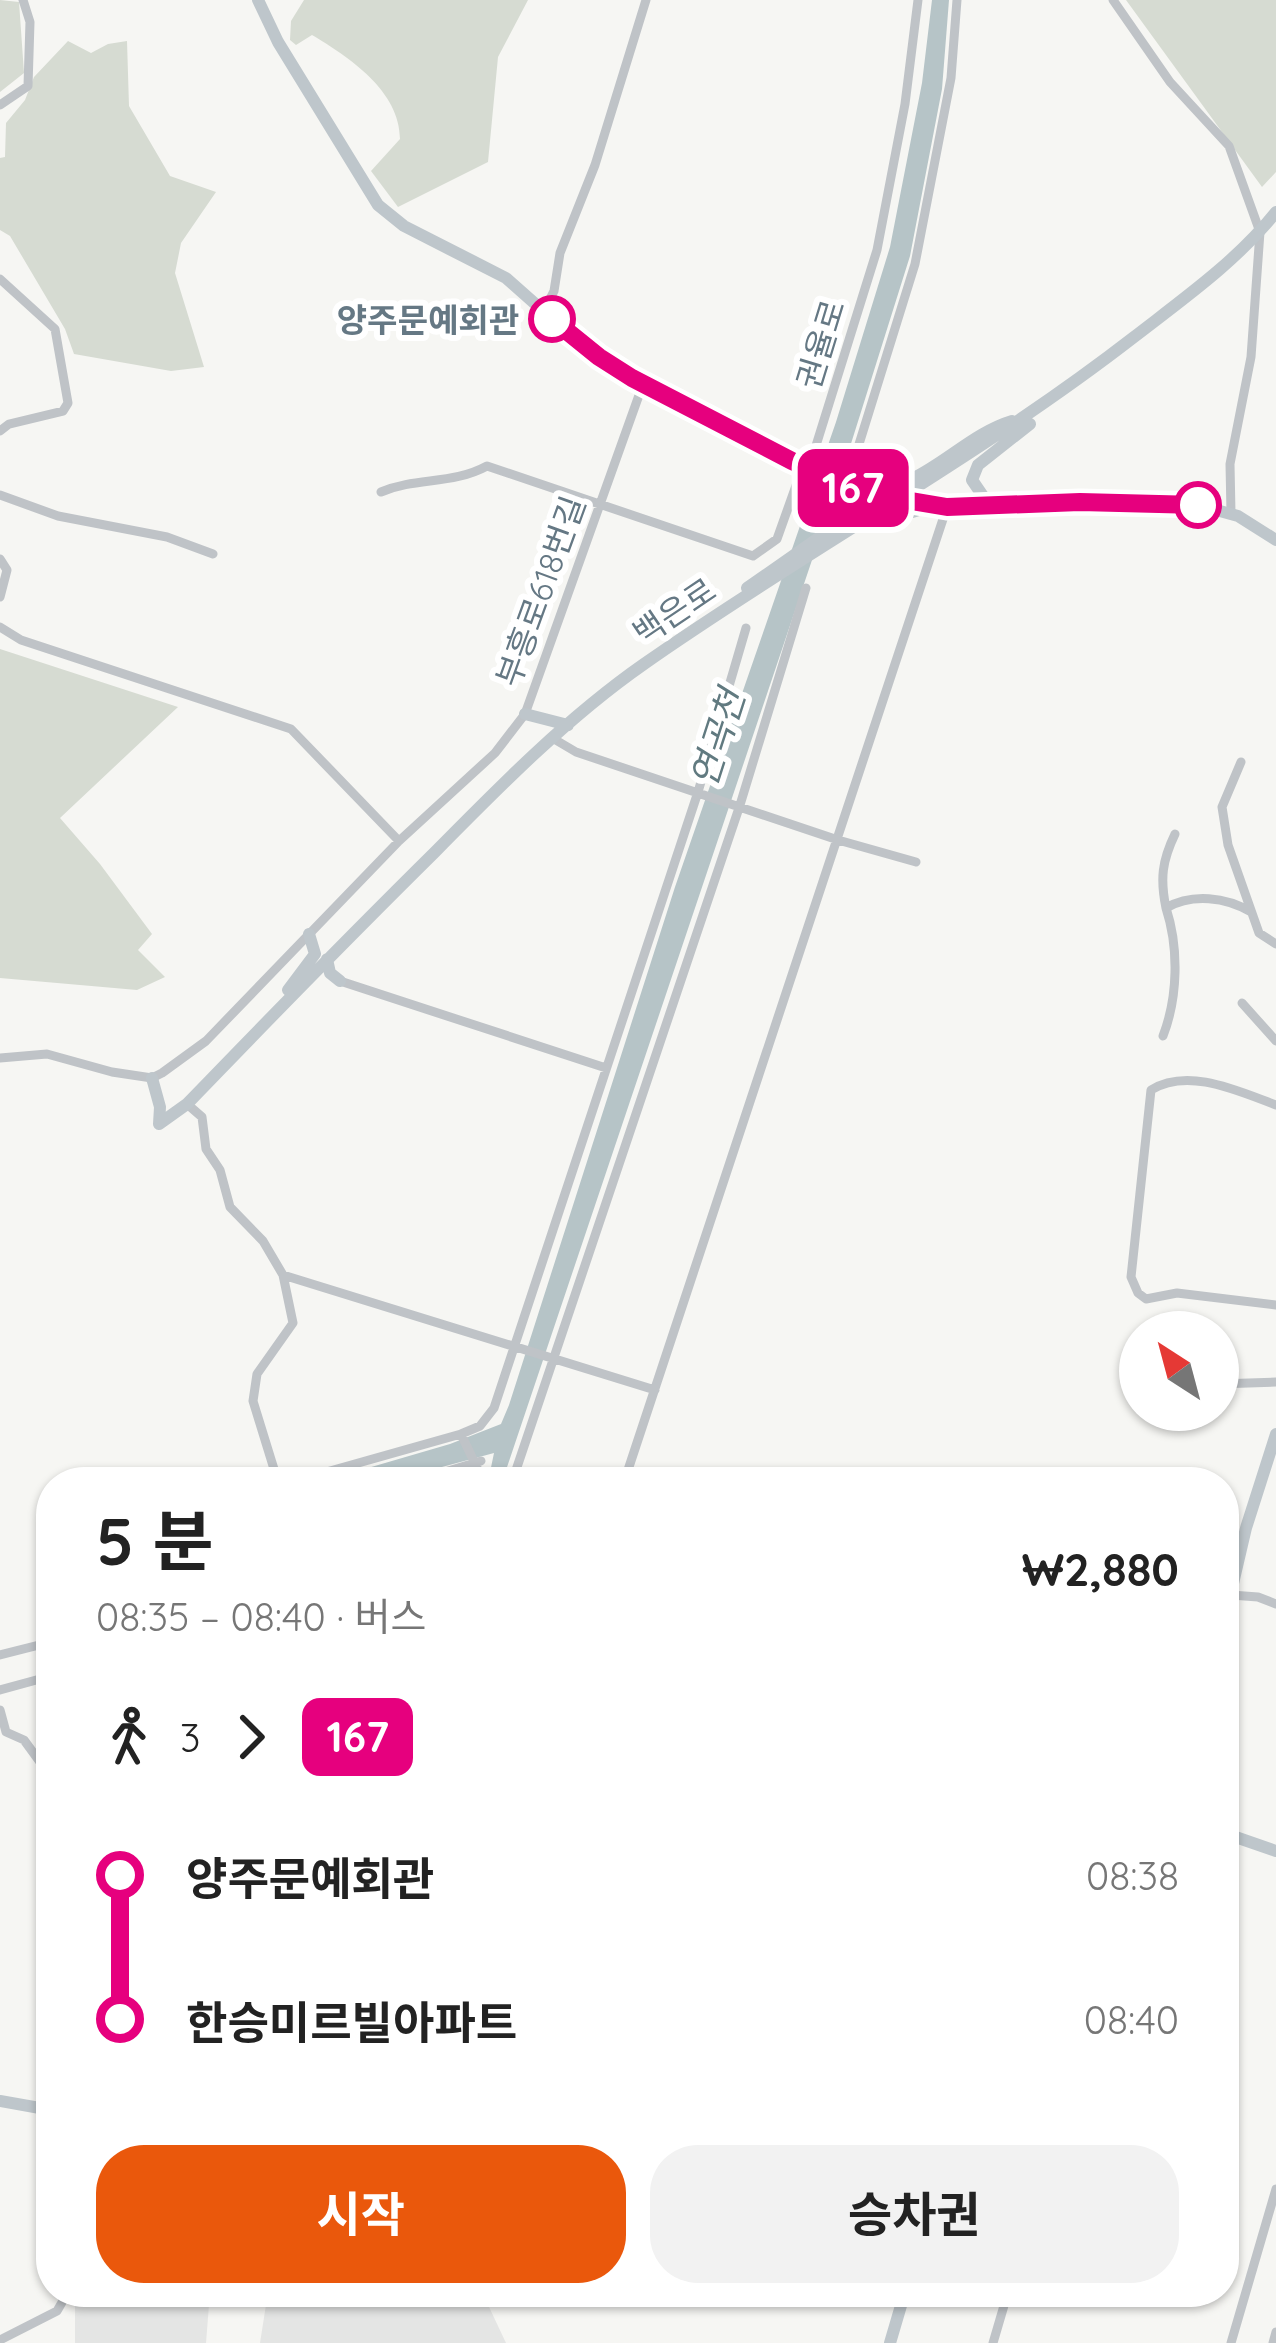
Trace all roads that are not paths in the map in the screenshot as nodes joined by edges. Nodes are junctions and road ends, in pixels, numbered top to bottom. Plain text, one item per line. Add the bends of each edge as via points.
1 (23, 0) edge
2 (258, 0) edge
3 (646, 0) edge
4 (918, 0) edge
5 (957, 0) edge
6 (1113, 0) edge
7 (0, 105) edge
8 (1276, 212) edge
9 (1260, 232) junction
10 (0, 279) edge
11 (544, 311) junction
12 (643, 384) junction
13 (1045, 404) junction
14 (1025, 418) junction
15 (4, 428) edge
16 (806, 467) junction
17 (847, 485) junction
18 (381, 492) dead end
19 (0, 495) edge
20 (901, 500) junction
21 (600, 502) junction
22 (1058, 503) junction
23 (946, 509) junction
24 (1231, 513) junction
25 (827, 540) junction
26 (1276, 540) edge
27 (213, 554) dead end
28 (0, 559) edge
29 (806, 588) dead end
30 (0, 597) edge
31 (0, 627) edge
32 (746, 628) dead end
33 (525, 714) junction
34 (568, 725) junction
35 (554, 739) junction
36 (1241, 762) dead end
37 (698, 792) junction
38 (740, 805) junction
39 (1175, 834) dead end
40 (838, 840) junction
41 (399, 841) junction
42 (916, 862) dead end
43 (1166, 908) junction
44 (1251, 912) junction
45 (309, 934) junction
46 (1276, 944) edge
47 (330, 957) junction
48 (340, 981) joint
49 (1242, 1003) dead end
50 (262, 1027) junction
51 (1163, 1036) dead end
52 (1276, 1041) edge
53 (0, 1058) edge
54 (606, 1068) junction
55 (152, 1078) junction
56 (187, 1104) junction
57 (1276, 1105) edge
58 (283, 1275) junction
59 (1276, 1305) edge
60 (515, 1349) junction
61 (554, 1359) junction
62 (1276, 1382) edge
63 (1239, 1383) edge
64 (655, 1390) junction
65 (460, 1434) junction
66 (1276, 1434) edge
67 (477, 1462) junction
68 (273, 1467) edge
69 (344, 1467) edge
70 (461, 1467) edge
71 (477, 1467) edge
72 (517, 1467) edge
73 (629, 1467) edge
74 (1239, 1559) edge
75 (1239, 1596) edge
76 (1276, 1604) edge
77 (36, 1646) edge
78 (0, 1655) edge
79 (36, 1680) edge
80 (0, 1690) edge
81 (0, 1710) edge
82 (36, 1757) edge
83 (1239, 1837) edge
84 (1276, 1851) edge
85 (0, 2101) edge
86 (36, 2107) edge
87 (1276, 2189) edge
88 (59, 2307) edge
89 (901, 2307) edge
90 (1004, 2307) edge
91 (1276, 2332) edge
92 (0, 2340) edge
93 (890, 2343) edge
94 (993, 2343) edge
95 (1231, 2343) edge
96 (1273, 2343) edge

1 - 7 street via 28,86
2 - 11 main road via 378,205 506,278
3 - 11 street
4 - 16 street, 권율로 via 877,250
5 - 17 street, 권율로 via 951,78 915,264
6 - 9 street via 1169,82 1229,146
8 - 9 main road, 백은로
9 - 13 main road, 백은로
9 - 24 street via 1251,356 1230,464
10 - 15 street via 55,329 68,404
11 - 12 main road
12 - 16 main road
12 - 21 street, 부흥로618번길
13 - 14 main road, 백은로
13 - 22 main road via 1041,416 978,465 972,480 994,502
14 - 17 main road via 996,426 899,487
14 - 20 main road, 백은로
16 - 17 main road
16 - 21 street, 권율로 via 777,539 753,556
17 - 20 main road
17 - 25 main road via 853,508
18 - 21 street via 454,481 487,466
19 - 27 street
20 - 23 main road
20 - 25 main road, 백은로
21 - 33 street, 부흥로618번길
22 - 23 main road
22 - 24 main road via 1181,503
23 - 25 main road via 915,508
23 - 40 street
24 - 26 main road
25 - 34 main road, 백은로
28 - 30 street via 7,570
29 - 38 street
31 - 41 street via 291,729
32 - 37 street
33 - 34 main road
33 - 41 street, 부흥로618번길
34 - 35 main road, 백은로
35 - 37 street
35 - 47 main road, 백은로
36 - 44 street via 1222,807
37 - 38 street
37 - 54 street
38 - 40 street
38 - 61 street
39 - 43 street via 1163,860
40 - 42 street
40 - 64 street
41 - 45 street, 부흥로618번길
43 - 44 street via 1200,896
43 - 51 street via 1174,969
44 - 46 street via 1259,933
45 - 47 main road
45 - 50 main road via 315,954
45 - 55 street, 부흥로618번길 via 206,1042
47 - 48 main road via 330,973
47 - 50 main road, 백은로
48 - 54 street
49 - 52 street
50 - 56 main road, 백은로
53 - 55 street via 47,1054
54 - 60 street
55 - 56 main road, 백은로 via 159,1124
56 - 58 street via 202,1117 230,1207
57 - 59 street via 1206,1082 1166,1081 1151,1090 1131,1277 1146,1299 1177,1293
58 - 60 street
58 - 68 street via 293,1323 257,1374 253,1401
60 - 61 street
60 - 65 street via 494,1408
61 - 64 street
61 - 72 street
62 - 63 street
64 - 73 street
65 - 67 street
65 - 69 street
66 - 74 main road
67 - 70 street
67 - 71 street
75 - 76 street
77 - 78 street
79 - 80 street
81 - 82 street via 6,1732
83 - 84 main road
85 - 86 main road
87 - 95 street
88 - 92 street
89 - 93 main road
90 - 94 street
91 - 96 street

